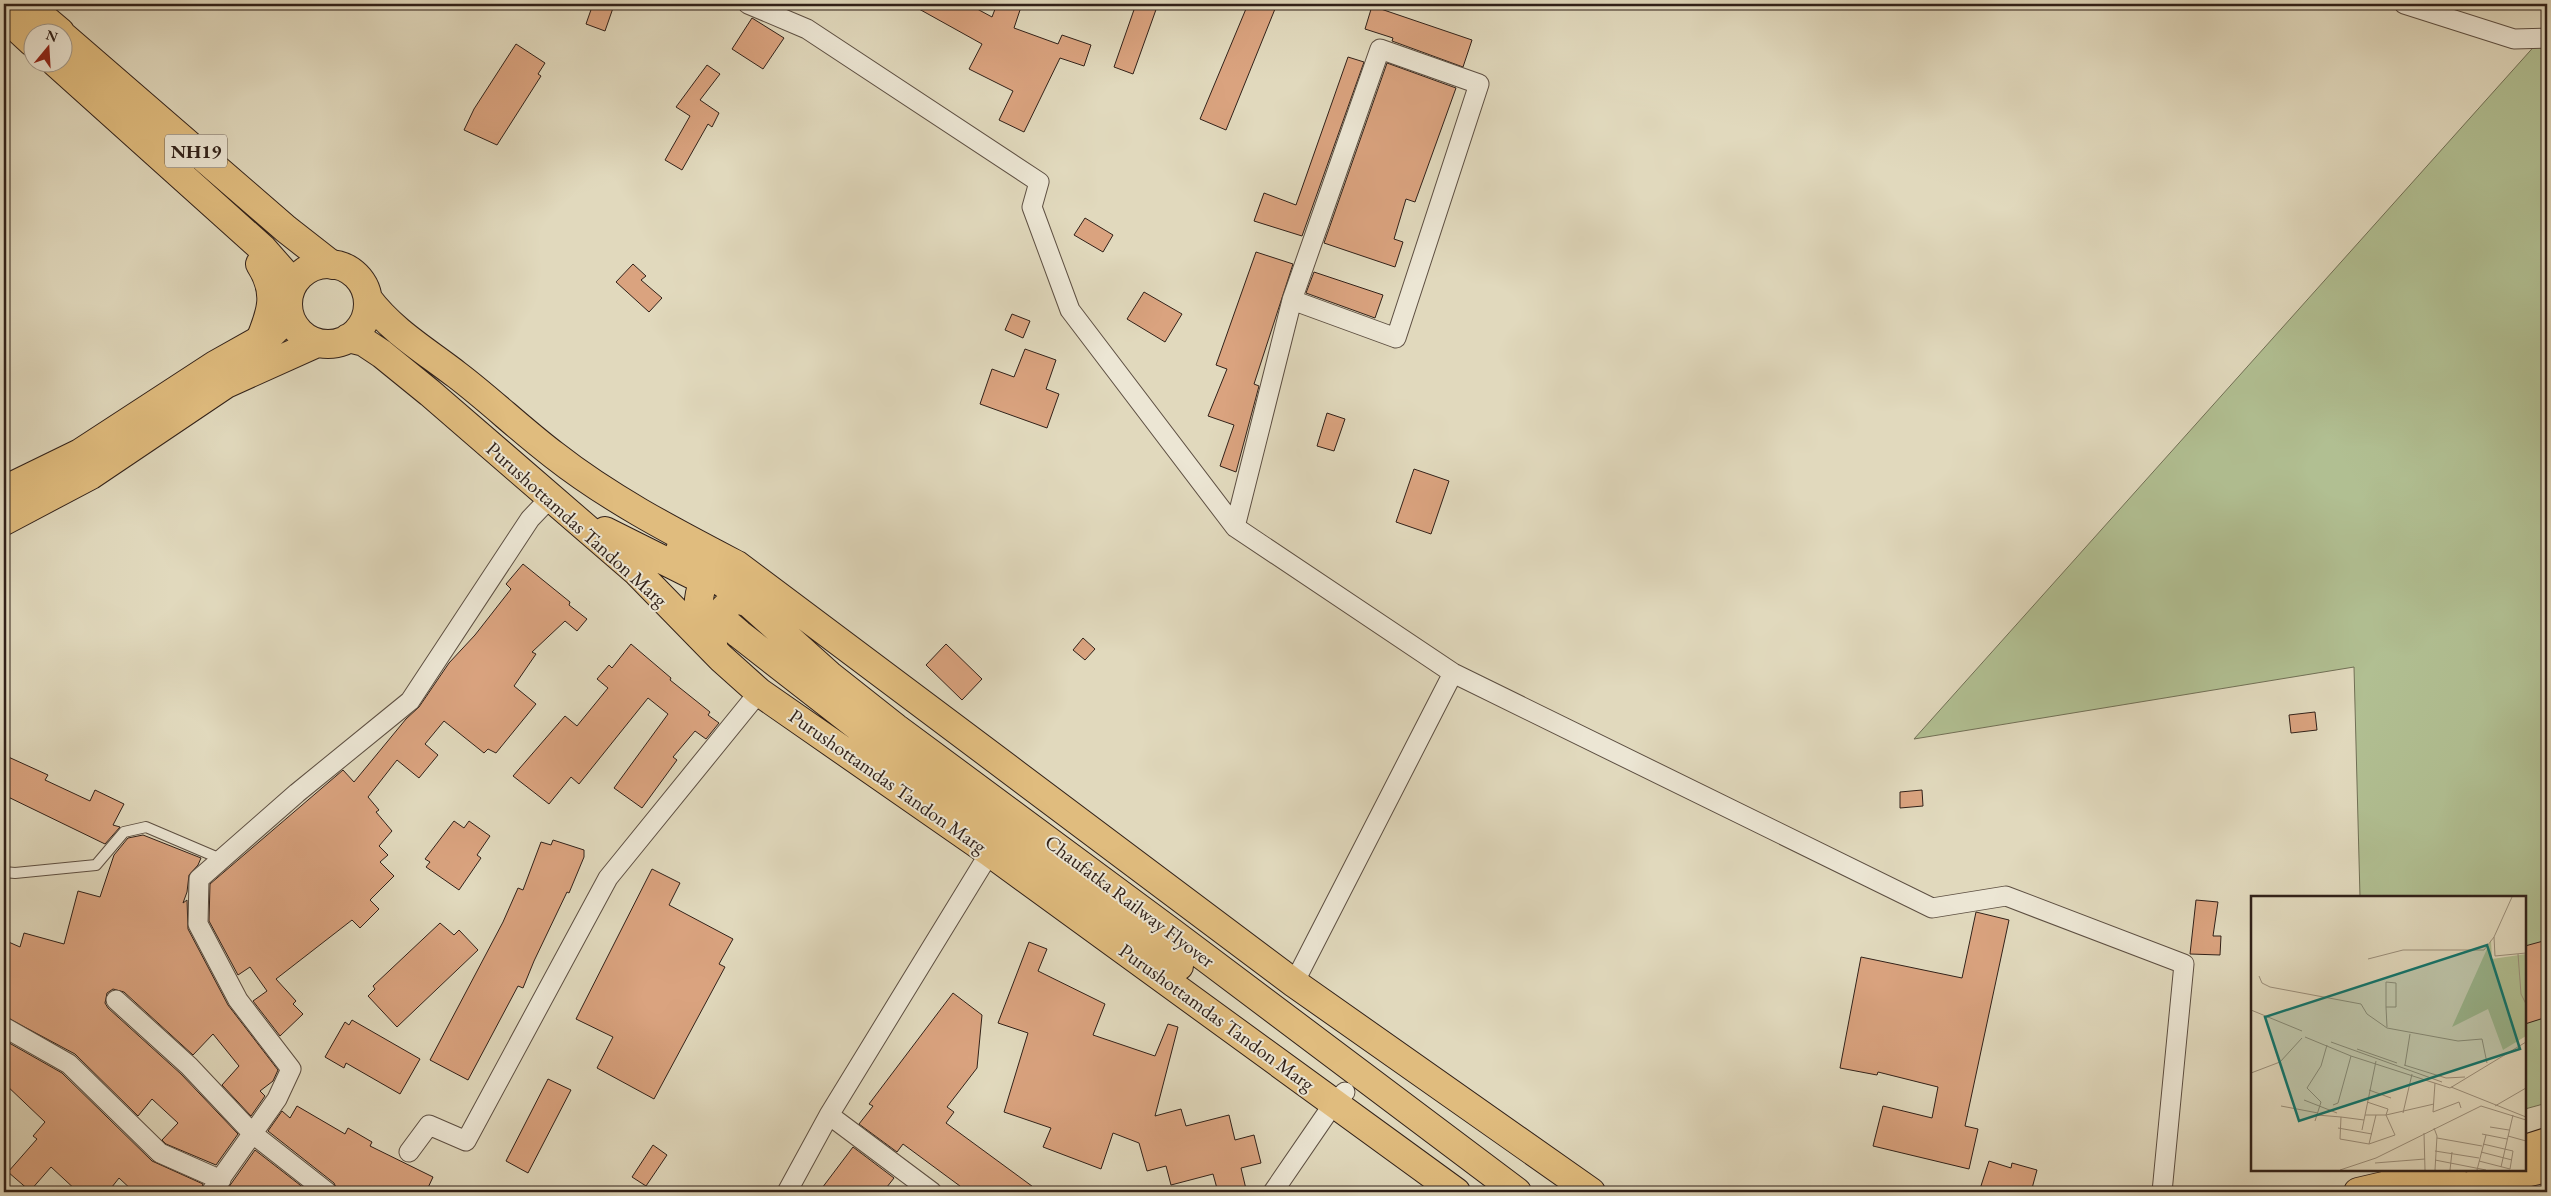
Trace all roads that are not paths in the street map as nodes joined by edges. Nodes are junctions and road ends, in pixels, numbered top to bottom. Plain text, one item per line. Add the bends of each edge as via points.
1 (27, 4) edge
2 (748, 4) edge
3 (2404, 4) edge
4 (4, 16) edge
5 (47, 22) edge
6 (22, 33) edge
7 (2547, 38) edge
8 (72, 44) edge
9 (66, 72) edge
10 (245, 233) junction
11 (332, 265) junction
12 (368, 299) junction
13 (1292, 300) junction
14 (290, 303) junction
15 (348, 338) junction
16 (260, 340) junction
17 (317, 343) junction
18 (280, 359) junction
19 (395, 364) junction
20 (226, 372) junction
21 (596, 486) junction
22 (4, 490) edge
23 (558, 505) junction
24 (4, 521) edge
25 (1234, 527) junction
26 (711, 580) junction
27 (750, 603) junction
28 (721, 658) junction
29 (1453, 673) junction
30 (760, 692) junction
31 (995, 843) junction
32 (221, 859) junction
33 (4, 872) edge
34 (1294, 983) junction
35 (116, 1000) dead end
36 (4, 1027) edge
37 (1340, 1097) junction
38 (829, 1115) junction
39 (253, 1134) junction
40 (2547, 1142) edge
41 (2526, 1149) edge
42 (409, 1152) dead end
43 (2547, 1168) edge
44 (2448, 1171) edge
45 (216, 1186) edge
46 (327, 1192) edge
47 (787, 1192) edge
48 (932, 1192) edge
49 (1273, 1192) edge
50 (1456, 1192) edge
51 (1477, 1192) edge
52 (1517, 1192) edge
53 (1591, 1192) edge
54 (2162, 1192) edge
55 (2358, 1192) edge
56 (2444, 1192) edge

1 - 5 main road, NH19
2 - 25 street via 807,29 1039,182 1032,207 1070,310
3 - 7 street via 2514,39
4 - 6 main road
8 - 11 main road, NH19 via 286,230
9 - 10 main road, NH19
10 - 14 main road, NH19 via 285,274
10 - 16 main road via 270,282 273,302
11 - 12 main road via 345,268 356,276
11 - 14 main road via 319,265 297,279
12 - 15 main road via 362,324
12 - 21 main road via 397,330
13 - 13 street via 1380,49 1479,84 1396,338
13 - 25 street
14 - 16 main road via 272,333
14 - 17 main road via 295,328
15 - 17 main road via 330,344
15 - 19 main road, Purushottamdas Tandon Marg via 364,342
16 - 20 main road
17 - 18 main road
18 - 19 main road via 300,360 323,354 349,355
18 - 20 main road
19 - 23 main road, Purushottamdas Tandon Marg
20 - 22 main road via 80,453
20 - 24 main road via 92,475
21 - 26 main road
21 - 34 main road via 737,565
23 - 26 main road
23 - 28 main road, Purushottamdas Tandon Marg via 637,572
23 - 32 street via 530,520 410,701
25 - 29 street
26 - 27 main road, Chaufatka Railway Flyover
26 - 28 main road via 700,592 699,619
27 - 31 main road via 735,598 730,601 724,609 726,622 902,761
27 - 52 main road, Chaufatka Railway Flyover via 829,675 896,728
28 - 30 main road, Purushottamdas Tandon Marg
29 - 34 street
29 - 54 street via 1932,908 2006,896 2184,964
30 - 31 main road, Purushottamdas Tandon Marg
30 - 42 street via 608,878 466,1141 429,1126
31 - 37 main road
31 - 38 street
32 - 33 lane via 146,827 124,832 96,865
32 - 39 street via 199,879 198,924 238,1000 291,1069 277,1099
34 - 53 main road
35 - 39 street via 189,1066
36 - 45 street via 69,1064 160,1153
37 - 49 street
37 - 50 main road, Purushottamdas Tandon Marg
37 - 51 main road
38 - 47 street
38 - 48 street
39 - 45 street
39 - 46 street
40 - 41 main road
43 - 56 main road
44 - 55 main road

